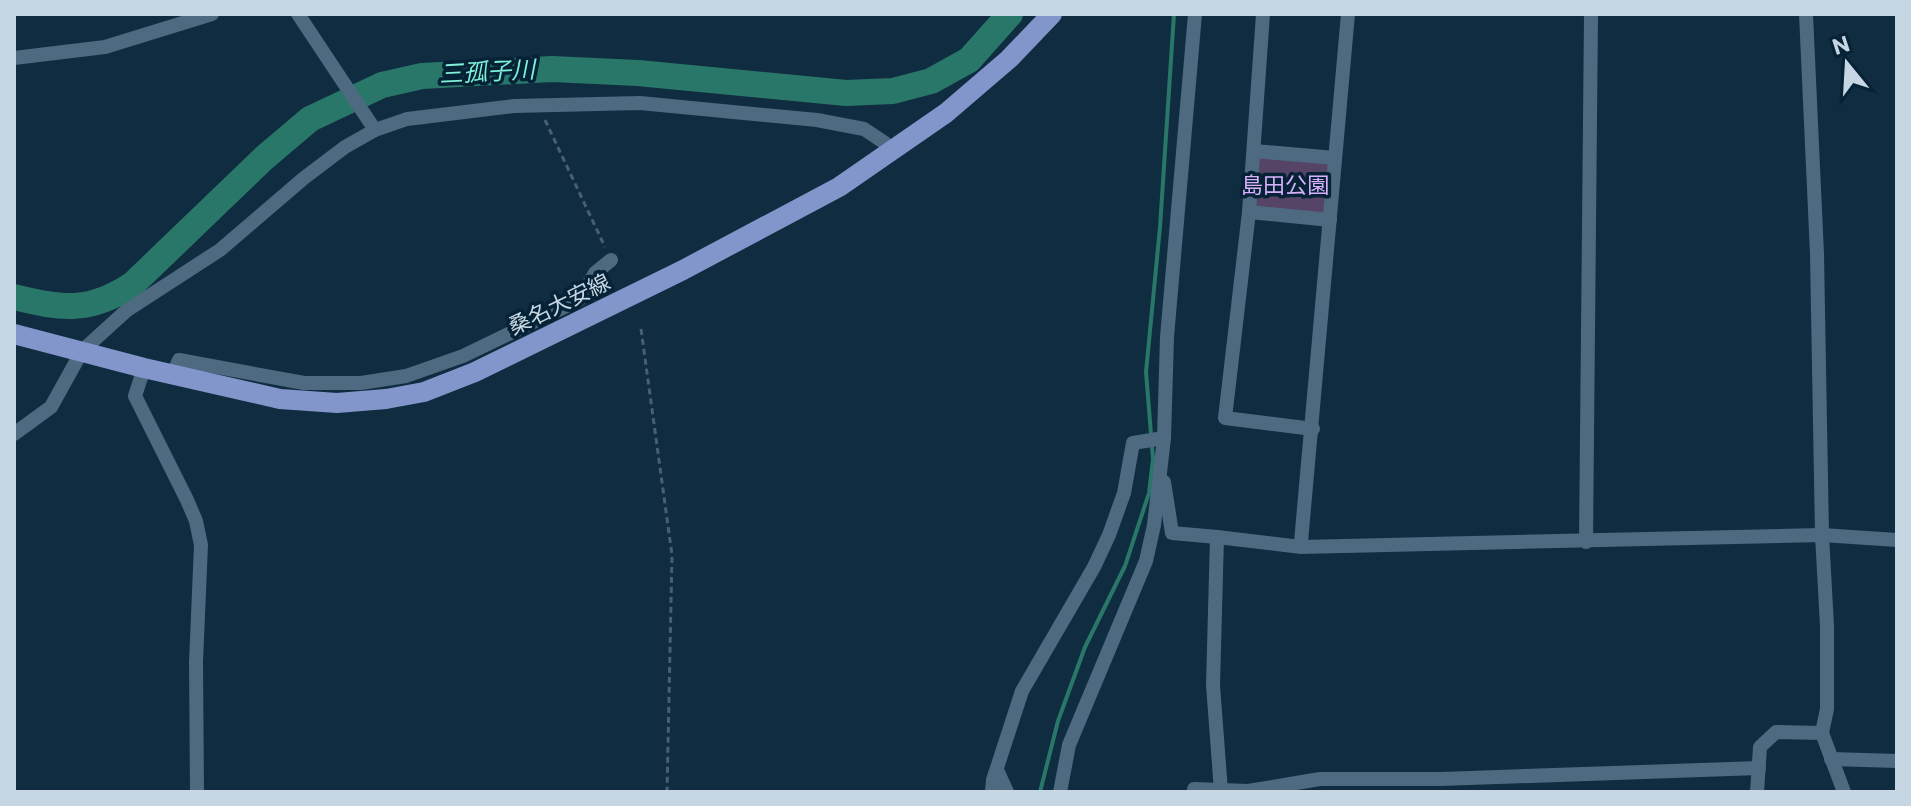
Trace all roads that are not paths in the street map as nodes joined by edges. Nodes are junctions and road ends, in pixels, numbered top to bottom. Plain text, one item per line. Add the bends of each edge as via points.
1 (212, 14) edge
2 (298, 14) edge
3 (1052, 14) edge
4 (1195, 14) edge
5 (1263, 14) edge
6 (1348, 14) edge
7 (1591, 14) edge
8 (1806, 14) edge
9 (14, 58) edge
10 (373, 127) junction
11 (1254, 151) junction
12 (891, 154) junction
13 (1335, 158) junction
14 (1249, 212) junction
15 (1330, 220) junction
16 (611, 260) road end
17 (14, 334) edge
18 (82, 351) junction
19 (144, 368) junction
20 (173, 374) junction
21 (1313, 429) junction
22 (14, 434) edge
23 (1161, 438) junction
24 (1162, 466) junction
25 (1822, 535) junction
26 (1217, 537) junction
27 (1897, 540) edge
28 (1301, 542) dead end
29 (1586, 542) junction
30 (1822, 733) junction
31 (1831, 759) junction
32 (1897, 761) edge
33 (1759, 768) junction
34 (997, 770) junction
35 (1441, 786) edge
36 (1299, 787) edge
37 (1221, 791) edge
38 (197, 792) edge
39 (992, 792) edge
40 (1007, 792) edge
41 (1060, 792) edge
42 (1194, 792) edge
43 (1757, 792) edge
44 (1844, 792) edge

1 - 9 street via 105,47
2 - 10 street
3 - 12 main road, 桑名大安線 via 1009,59
4 - 23 street
5 - 11 street
6 - 13 street
7 - 29 street
8 - 25 street
10 - 12 street via 500,107 640,103 864,129
10 - 18 street via 220,250 126,311
11 - 13 street
11 - 14 street
12 - 20 main road, 桑名大安線 via 711,256 424,392 337,403 280,399
13 - 15 street
14 - 15 street
14 - 21 street via 1225,418
15 - 21 street
16 - 20 street via 595,273 579,300 463,356 406,376 304,383 179,360
17 - 18 main road, 桑名大安線
18 - 19 main road, 桑名大安線
18 - 22 street via 51,407
19 - 20 main road, 桑名大安線
19 - 38 street via 135,396 187,500 201,545
21 - 28 street
23 - 24 street
23 - 34 street via 1133,443 1109,535 1022,691
24 - 26 street via 1172,533
24 - 41 street via 1146,561 1069,745
25 - 27 street
25 - 29 street
25 - 30 street via 1827,709
26 - 29 street via 1301,547
26 - 37 street via 1213,685
30 - 31 street
30 - 33 street via 1776,732 1760,747
31 - 32 street
31 - 44 street
33 - 35 street
33 - 43 street
34 - 39 street
34 - 40 street
35 - 36 street via 1320,779
36 - 37 street
37 - 42 street

